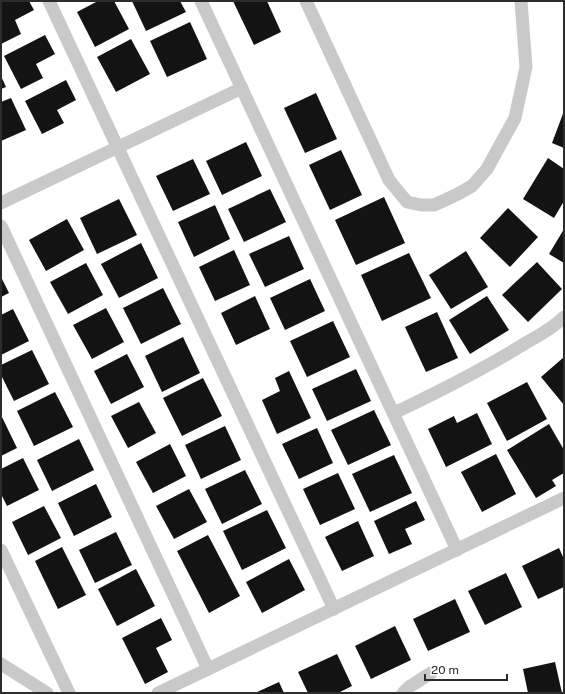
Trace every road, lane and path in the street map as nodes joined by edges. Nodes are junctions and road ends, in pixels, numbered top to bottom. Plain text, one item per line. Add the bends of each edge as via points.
1 (49, 1) edge
2 (201, 1) edge
3 (306, 1) edge
4 (521, 1) edge
5 (242, 88) junction
6 (118, 148) junction
7 (1, 204) edge
8 (1, 226) edge
9 (564, 317) edge
10 (394, 413) junction
11 (564, 498) edge
12 (1, 550) edge
13 (457, 550) junction
14 (334, 609) junction
15 (1, 664) edge
16 (208, 669) junction
17 (431, 673) dead end
18 (47, 693) edge
19 (69, 693) edge
20 (158, 693) edge
21 (403, 693) edge

1 - 6 lane
2 - 5 lane
3 - 4 lane via 389,180 406,202 434,205 472,186 487,169 515,118 526,67
5 - 6 lane
5 - 10 lane
6 - 7 lane
6 - 14 lane
8 - 16 lane
9 - 10 lane via 512,352
10 - 13 lane
11 - 13 lane
12 - 19 lane
13 - 14 lane
14 - 16 lane
15 - 18 lane
16 - 20 lane
17 - 21 lane

